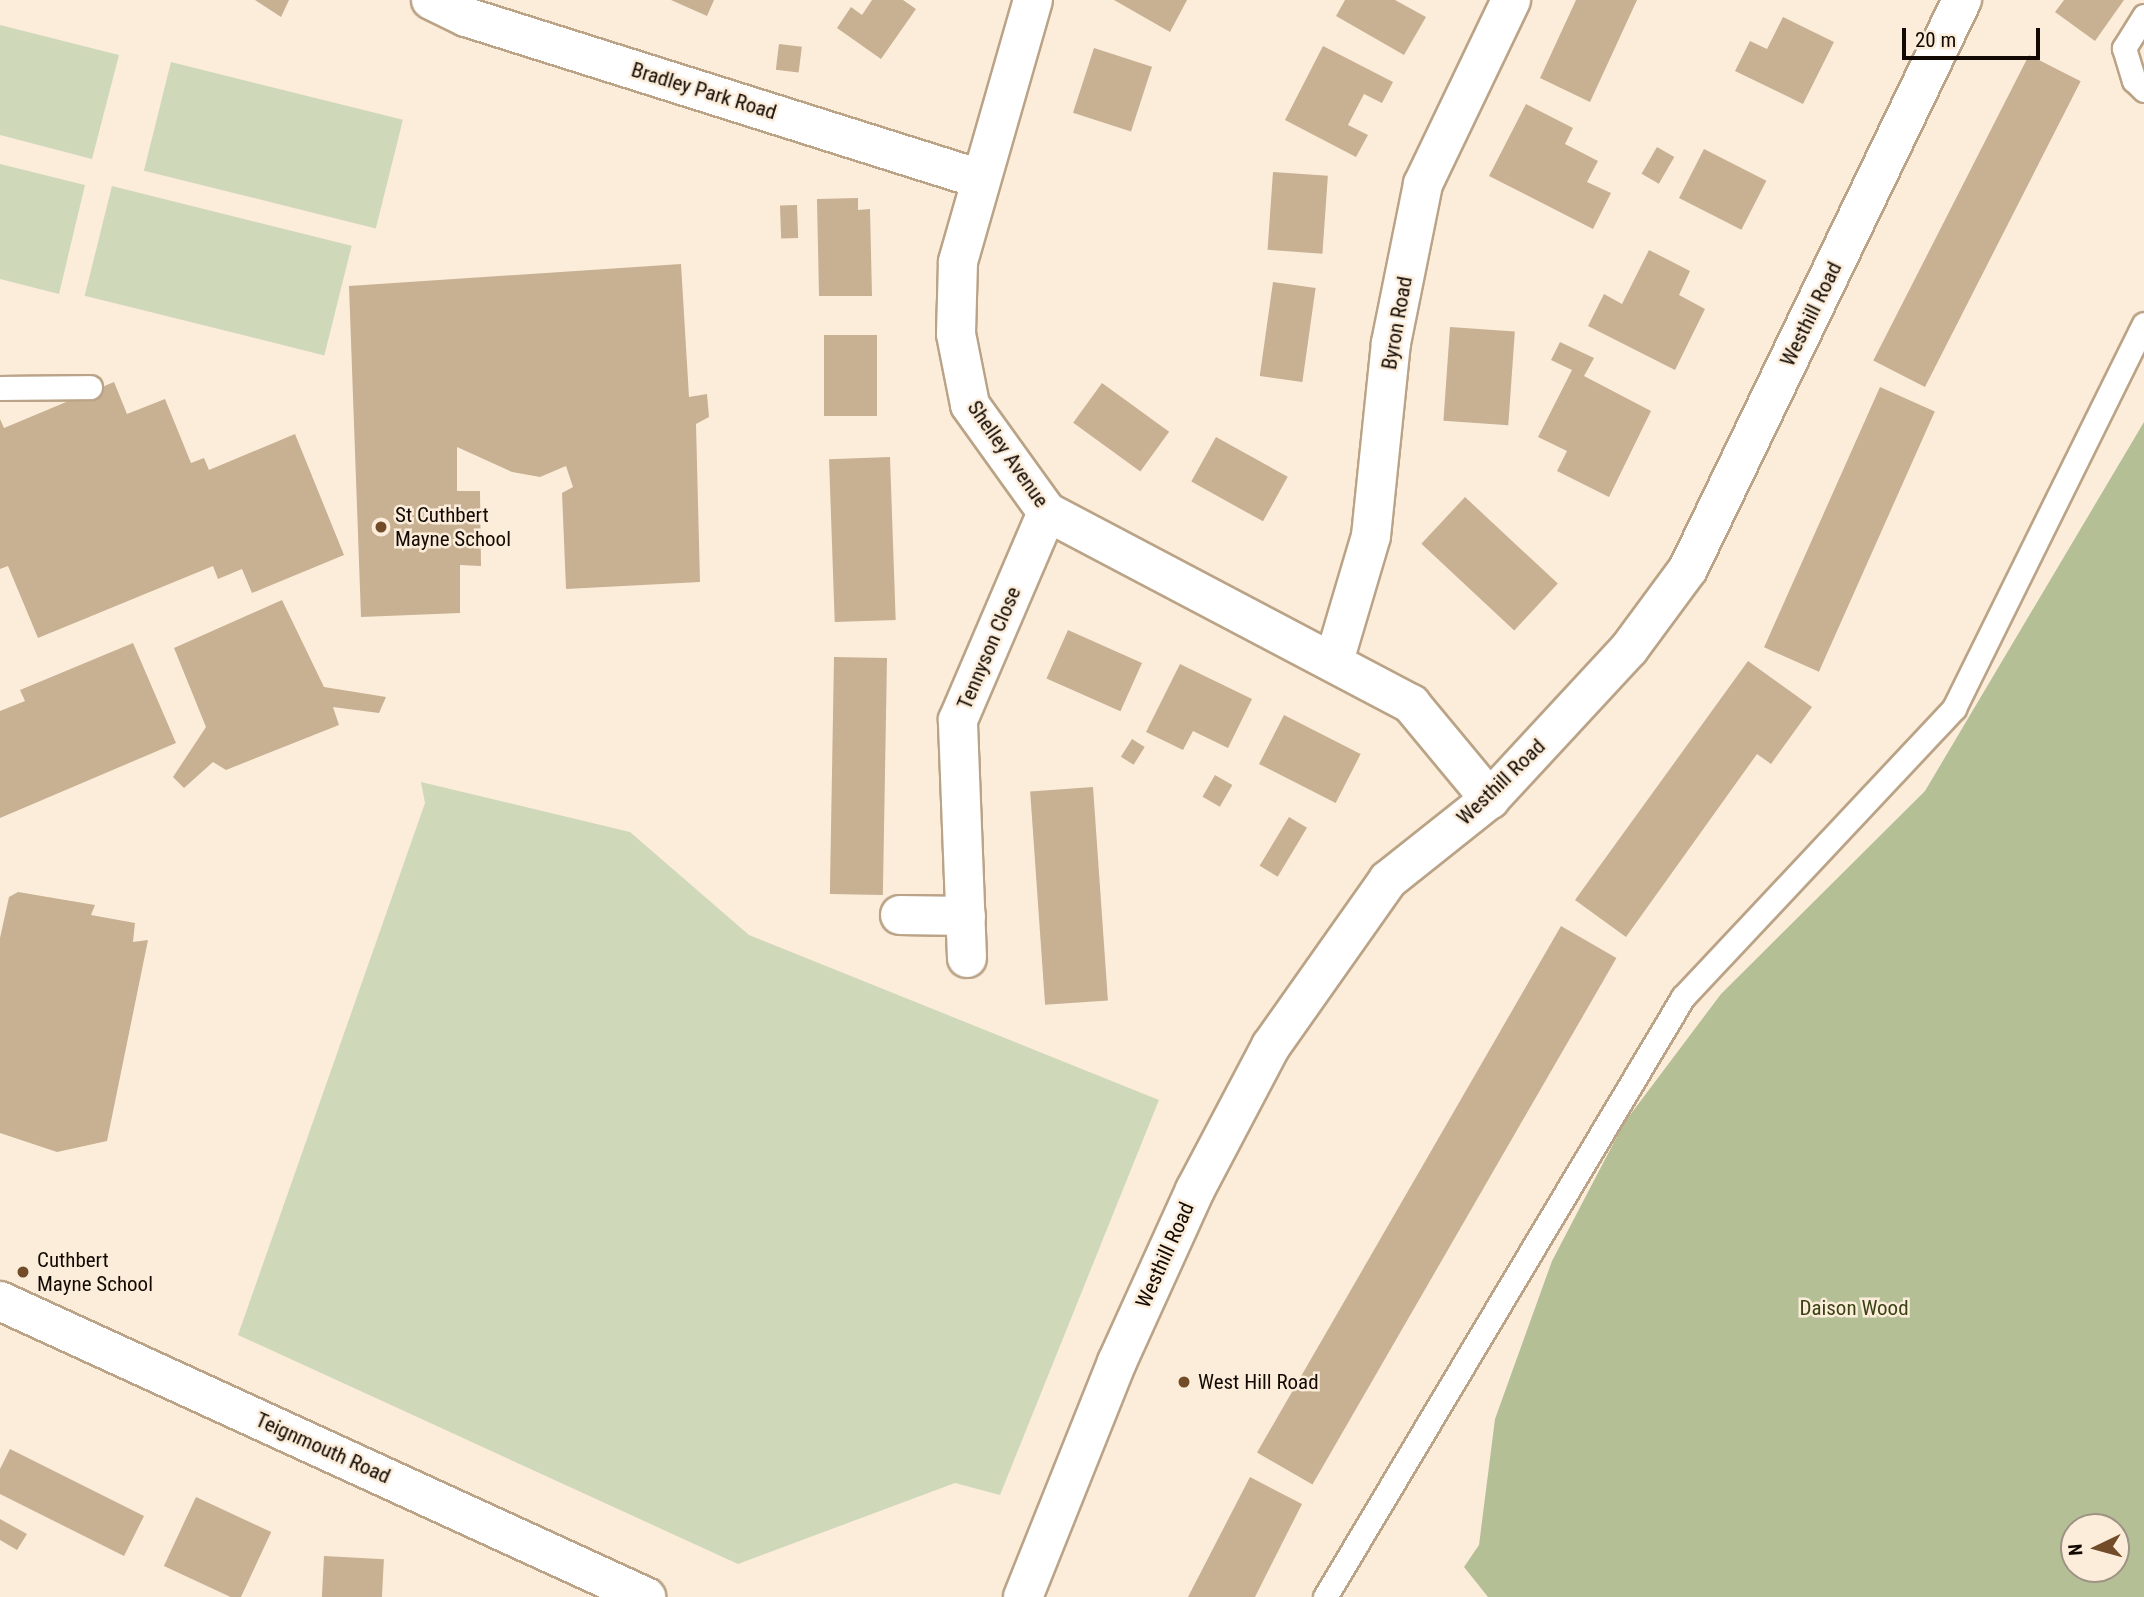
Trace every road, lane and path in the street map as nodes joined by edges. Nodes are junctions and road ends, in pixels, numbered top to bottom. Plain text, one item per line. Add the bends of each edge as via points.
1 (431, 0) edge
2 (1033, 0) edge
3 (1511, 0) edge
4 (1962, 0) edge
5 (2144, 16) edge
6 (2144, 90) edge
7 (977, 178) junction
8 (2144, 324) edge
9 (90, 387) dead end
10 (0, 388) edge
11 (1047, 512) junction
12 (1335, 662) junction
13 (1490, 799) junction
14 (900, 915) dead end
15 (966, 916) junction
16 (967, 958) dead end
17 (0, 1301) edge
18 (646, 1597) edge
19 (1023, 1597) edge
20 (1325, 1597) edge

1 - 7 street, Bradley Park Road via 466,17
2 - 7 street, Shelley Avenue
3 - 12 street, Byron Road via 1423,184 1391,343 1371,536
4 - 13 street, Westhill Road via 1688,569 1629,649
5 - 6 lane via 2124,48 2134,80
7 - 11 street, Shelley Avenue via 958,262 956,334 970,405
8 - 20 lane via 1954,708 1683,997
9 - 10 lane
11 - 12 street, Shelley Avenue
11 - 15 street, Tennyson Close via 958,720
12 - 13 street, Shelley Avenue via 1411,704
13 - 19 street, Westhill Road via 1388,880 1270,1046 1128,1338
14 - 15 street
15 - 16 street, Tennyson Close
17 - 18 street, Teignmouth Road

